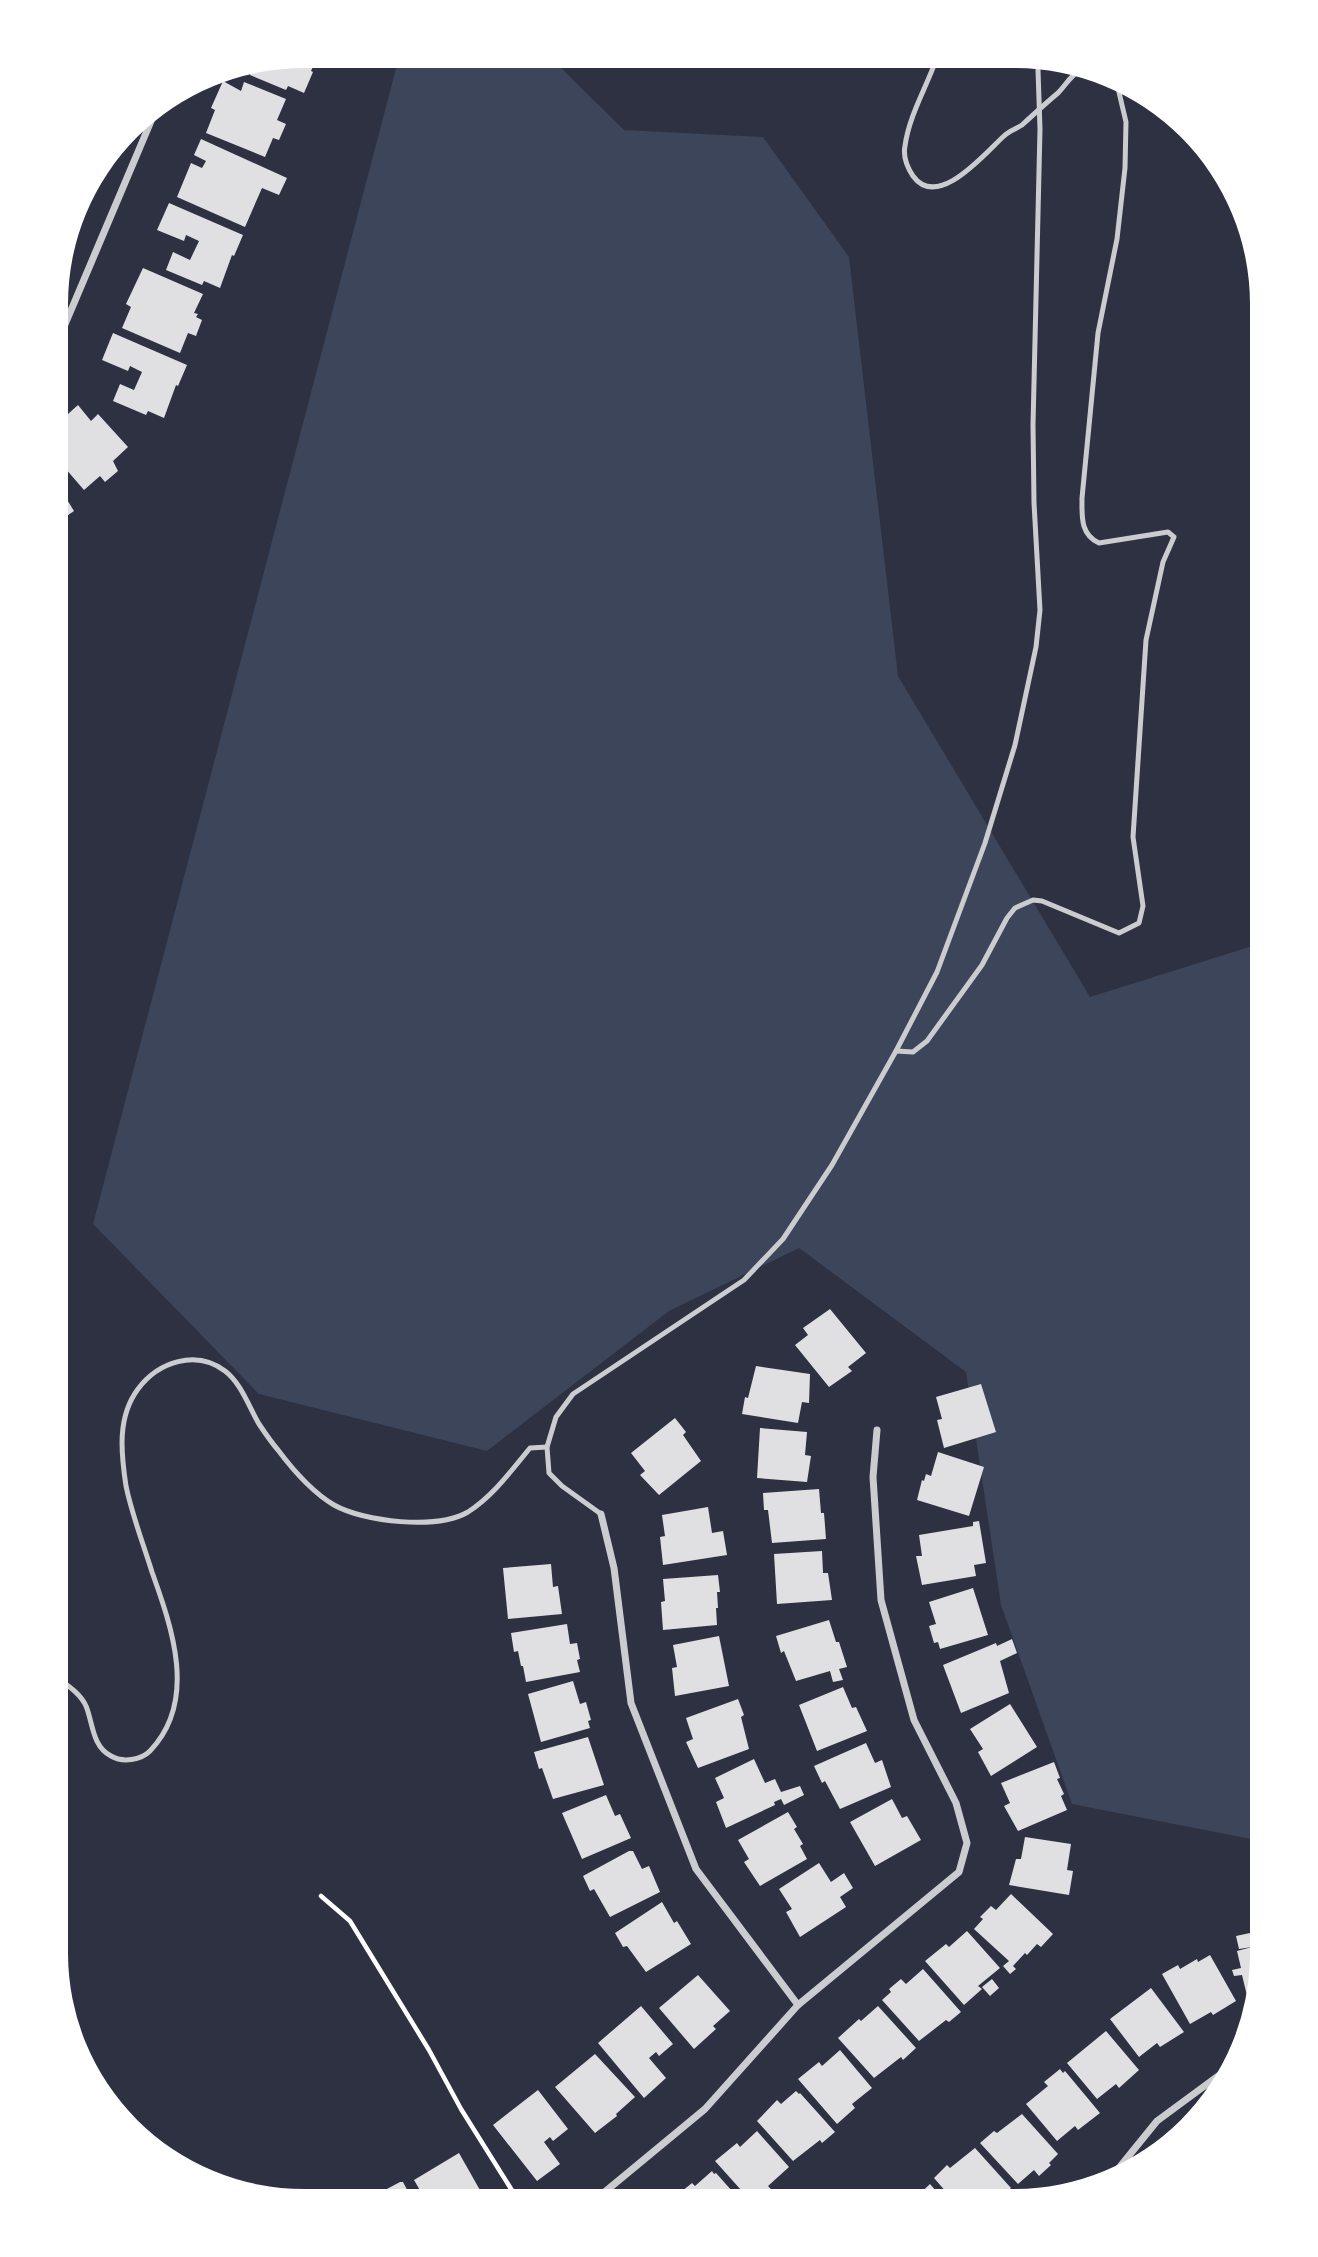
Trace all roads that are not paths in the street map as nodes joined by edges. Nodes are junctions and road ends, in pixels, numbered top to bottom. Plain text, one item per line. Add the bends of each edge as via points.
1 (933, 68) edge
2 (1040, 70) edge
3 (1071, 76) edge
4 (1119, 94) edge
5 (1039, 108) junction
6 (148, 128) edge
7 (68, 317) edge
8 (896, 1051) junction
9 (877, 1430) dead end
10 (547, 1447) junction
11 (601, 1514) joint
12 (68, 1685) edge
13 (798, 2005) junction
14 (1211, 2081) edge
15 (1126, 2160) edge
16 (608, 2189) edge

1 - 5 lane via 905,146 908,167 922,185 933,187 958,178
2 - 5 lane
3 - 5 lane
4 - 8 lane via 1126,122 1125,168 1117,239 1098,333 1082,520 1086,533 1099,543 1168,532 1174,537 1163,562 1146,640 1133,837 1143,906 1139,923 1119,933 1042,901 1015,908 927,1041 913,1052
5 - 8 lane via 1033,438 1040,610 1036,647 1015,746 985,843 937,972
6 - 7 street
8 - 10 lane via 832,1165 783,1239 744,1280 573,1394 556,1417
9 - 13 street via 873,1477 881,1600 914,1720 956,1803 967,1843 959,1872
10 - 11 lane via 549,1473
10 - 12 lane via 530,1448 498,1487 465,1514 415,1522 358,1515 334,1504 298,1474 226,1372 193,1360 164,1366 139,1387 129,1403 122,1440 132,1512 170,1623 176,1696 172,1719 146,1755 136,1759 111,1756 101,1748 86,1706
11 - 13 street via 614,1568 631,1703 696,1869
13 - 16 street via 705,2109
14 - 15 street via 1157,2121

